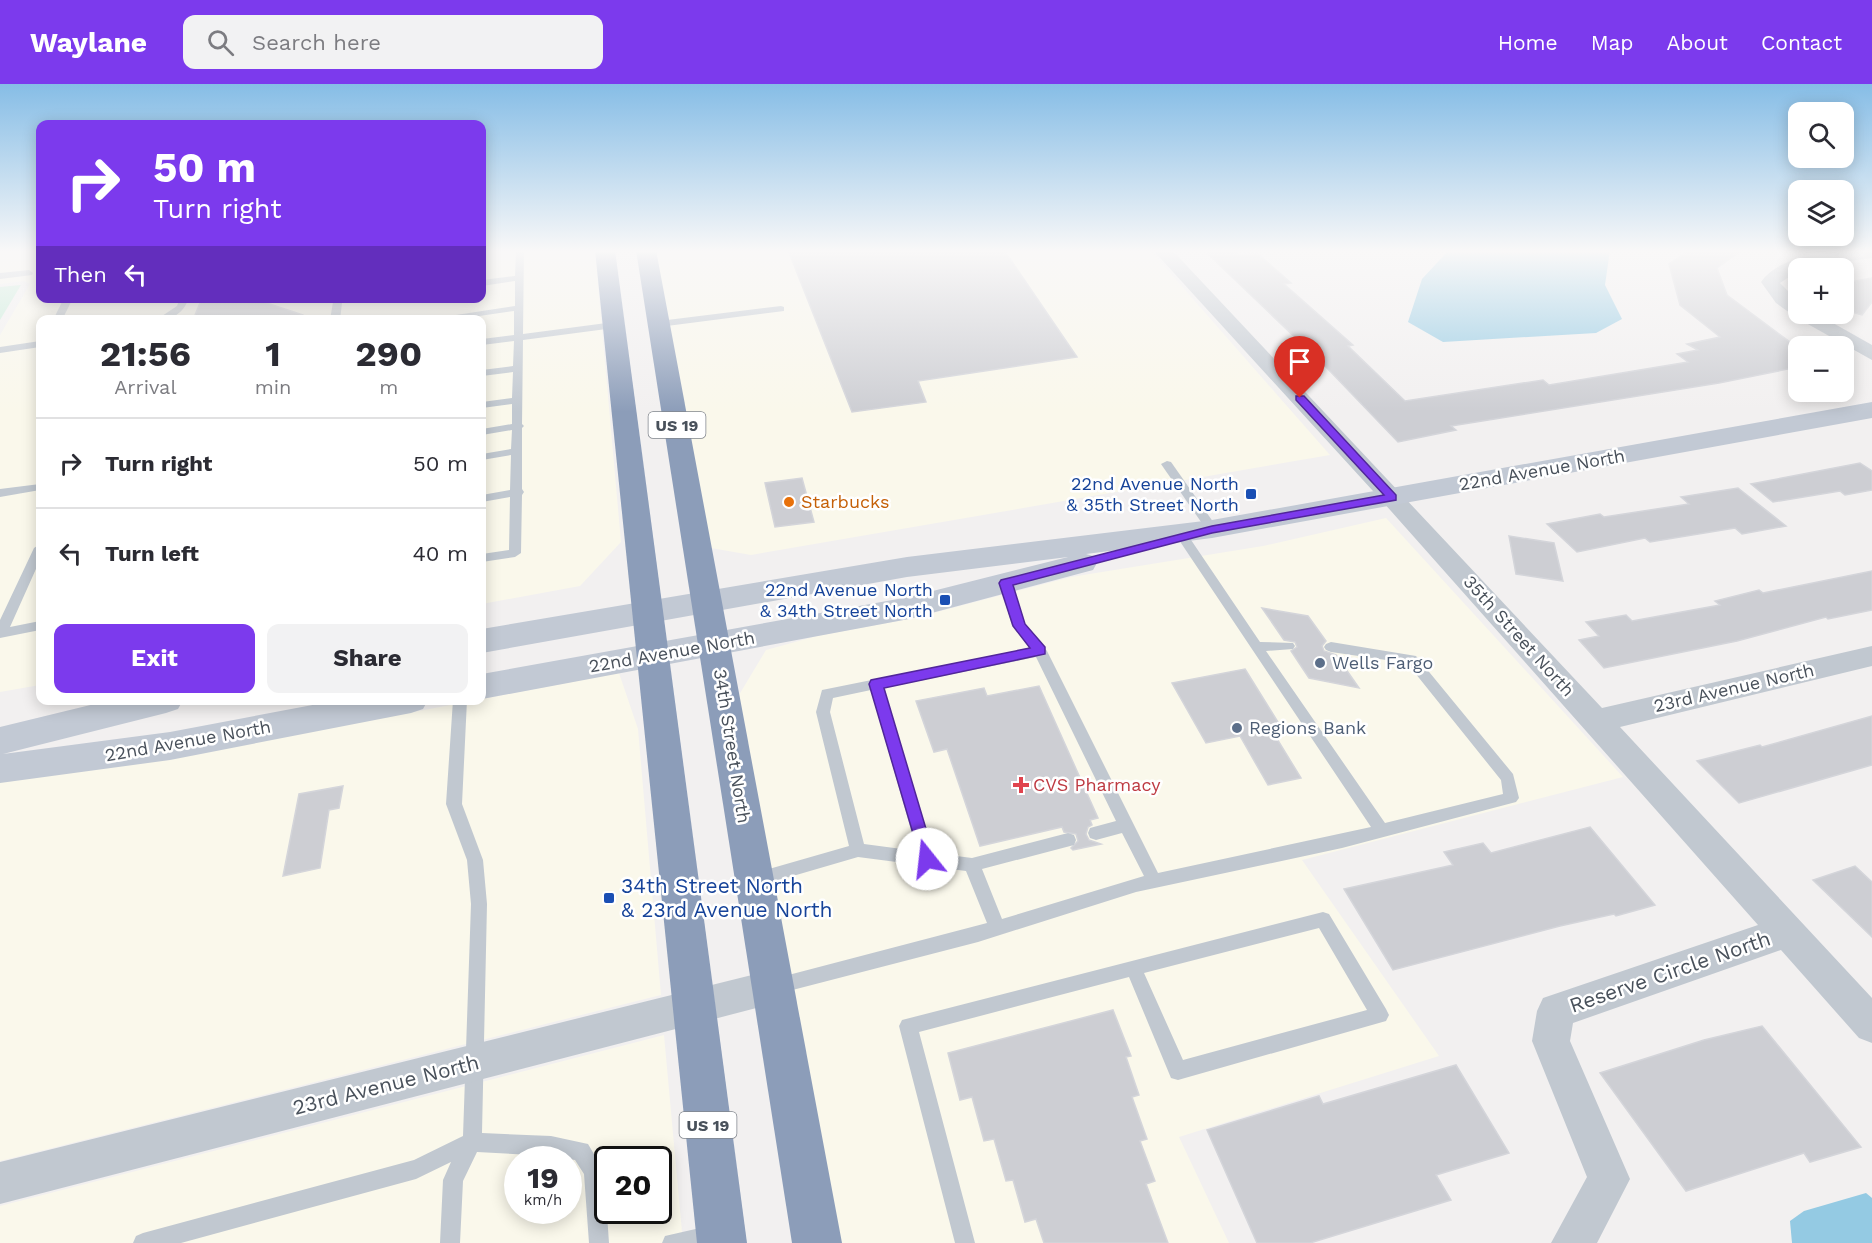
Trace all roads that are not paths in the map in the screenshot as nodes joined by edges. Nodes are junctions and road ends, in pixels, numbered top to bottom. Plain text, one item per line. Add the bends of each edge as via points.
1 (182, 304) edge
2 (520, 304) edge
3 (611, 304) edge
4 (656, 304) edge
5 (1212, 304) edge
6 (520, 308) junction
7 (781, 309) dead end
8 (169, 315) edge
9 (466, 315) edge
10 (659, 324) junction
11 (1821, 324) edge
12 (614, 325) junction
13 (519, 337) junction
14 (486, 341) edge
15 (36, 345) edge
16 (0, 351) edge
17 (1872, 354) edge
18 (519, 368) junction
19 (486, 372) edge
20 (519, 400) junction
21 (486, 404) edge
22 (1872, 410) edge
23 (519, 426) junction
24 (486, 431) edge
25 (519, 451) junction
26 (486, 456) edge
27 (1167, 464) dead end
28 (36, 488) edge
29 (518, 492) junction
30 (0, 493) edge
31 (486, 497) edge
32 (1392, 497) junction
33 (1198, 533) junction
34 (36, 556) edge
35 (486, 557) edge
36 (1006, 583) junction
37 (707, 601) junction
38 (647, 611) junction
39 (36, 627) edge
40 (0, 632) edge
41 (486, 640) edge
42 (716, 644) junction
43 (1287, 646) dead end
44 (1256, 647) junction
45 (1331, 647) dead end
46 (1040, 651) junction
47 (654, 655) junction
48 (1872, 656) edge
49 (876, 684) junction
50 (486, 686) edge
51 (142, 705) edge
52 (385, 705) edge
53 (460, 705) edge
54 (1596, 721) junction
55 (0, 741) edge
56 (0, 769) edge
57 (1126, 825) junction
58 (1382, 831) junction
59 (1096, 832) dead end
60 (1068, 840) dead end
61 (858, 850) junction
62 (927, 859) junction
63 (972, 865) junction
64 (754, 880) junction
65 (1154, 881) junction
66 (998, 927) junction
67 (1786, 932) junction
68 (1134, 969) junction
69 (772, 987) junction
70 (695, 1007) junction
71 (1872, 1025) edge
72 (474, 1062) junction
73 (472, 1142) junction
74 (0, 1183) edge
75 (721, 1238) edge
76 (143, 1243) edge
77 (450, 1243) edge
78 (599, 1243) edge
79 (672, 1243) edge
80 (817, 1243) edge
81 (965, 1243) edge
82 (1573, 1243) edge

1 - 8 lane
2 - 6 lane
3 - 12 highway, US 19
4 - 10 highway, 34th Street North / US 19
5 - 32 street, 35th Street North
6 - 9 lane
6 - 13 lane
7 - 10 lane
10 - 12 highway
10 - 37 highway, 34th Street North / US 19
11 - 17 street
12 - 13 lane
12 - 38 highway, US 19
13 - 14 lane
13 - 18 lane
15 - 16 lane
18 - 19 lane
18 - 20 lane
20 - 21 lane
20 - 23 lane
22 - 32 main road, 22nd Avenue North
23 - 24 lane
23 - 25 lane
25 - 26 lane
25 - 29 lane
27 - 33 lane
28 - 30 lane
29 - 31 lane
29 - 35 lane via 515,553
32 - 33 main road, 22nd Avenue North
32 - 54 street, 35th Street North
33 - 36 main road, 22nd Avenue North
33 - 37 main road, 22nd Avenue North via 907,567
33 - 44 lane
34 - 40 lane
36 - 42 main road, 22nd Avenue North via 909,608
36 - 46 lane via 1019,626
37 - 38 main road, 22nd Avenue North
37 - 42 highway, 34th Street North / US 19
38 - 41 main road, 22nd Avenue North
38 - 47 highway, US 19
39 - 40 lane
42 - 47 main road, 22nd Avenue North
42 - 64 highway, 34th Street North / US 19
43 - 44 lane
44 - 58 lane
45 - 58 lane via 1411,659 1508,778 1511,798
46 - 49 lane
46 - 57 lane
47 - 50 main road, 22nd Avenue North
47 - 70 highway, US 19
48 - 54 street, 23rd Avenue North
49 - 61 lane via 827,694 823,712
49 - 62 lane
51 - 55 main road
52 - 56 main road, 22nd Avenue North via 170,746
53 - 72 lane via 454,804 475,860 479,904
54 - 67 street, 35th Street North
57 - 59 lane
57 - 65 lane
58 - 65 lane
60 - 63 lane
61 - 62 lane
61 - 64 lane
62 - 63 lane
63 - 66 lane
64 - 69 highway, 34th Street North / US 19
65 - 66 lane
66 - 69 lane
67 - 71 street, 35th Street North
67 - 82 street, Reserve Circle North via 1556,1011 1551,1041 1609,1179
68 - 68 lane via 1323,919 1380,1015 1178,1071
68 - 81 lane via 908,1026
69 - 70 street, 23rd Avenue North
69 - 80 highway, 34th Street North / US 19
70 - 72 street, 23rd Avenue North
70 - 75 highway, US 19
72 - 73 lane
72 - 74 street, 23rd Avenue North
73 - 76 lane via 417,1169
73 - 77 lane via 453,1180
73 - 78 lane via 581,1151 594,1171
75 - 79 lane

